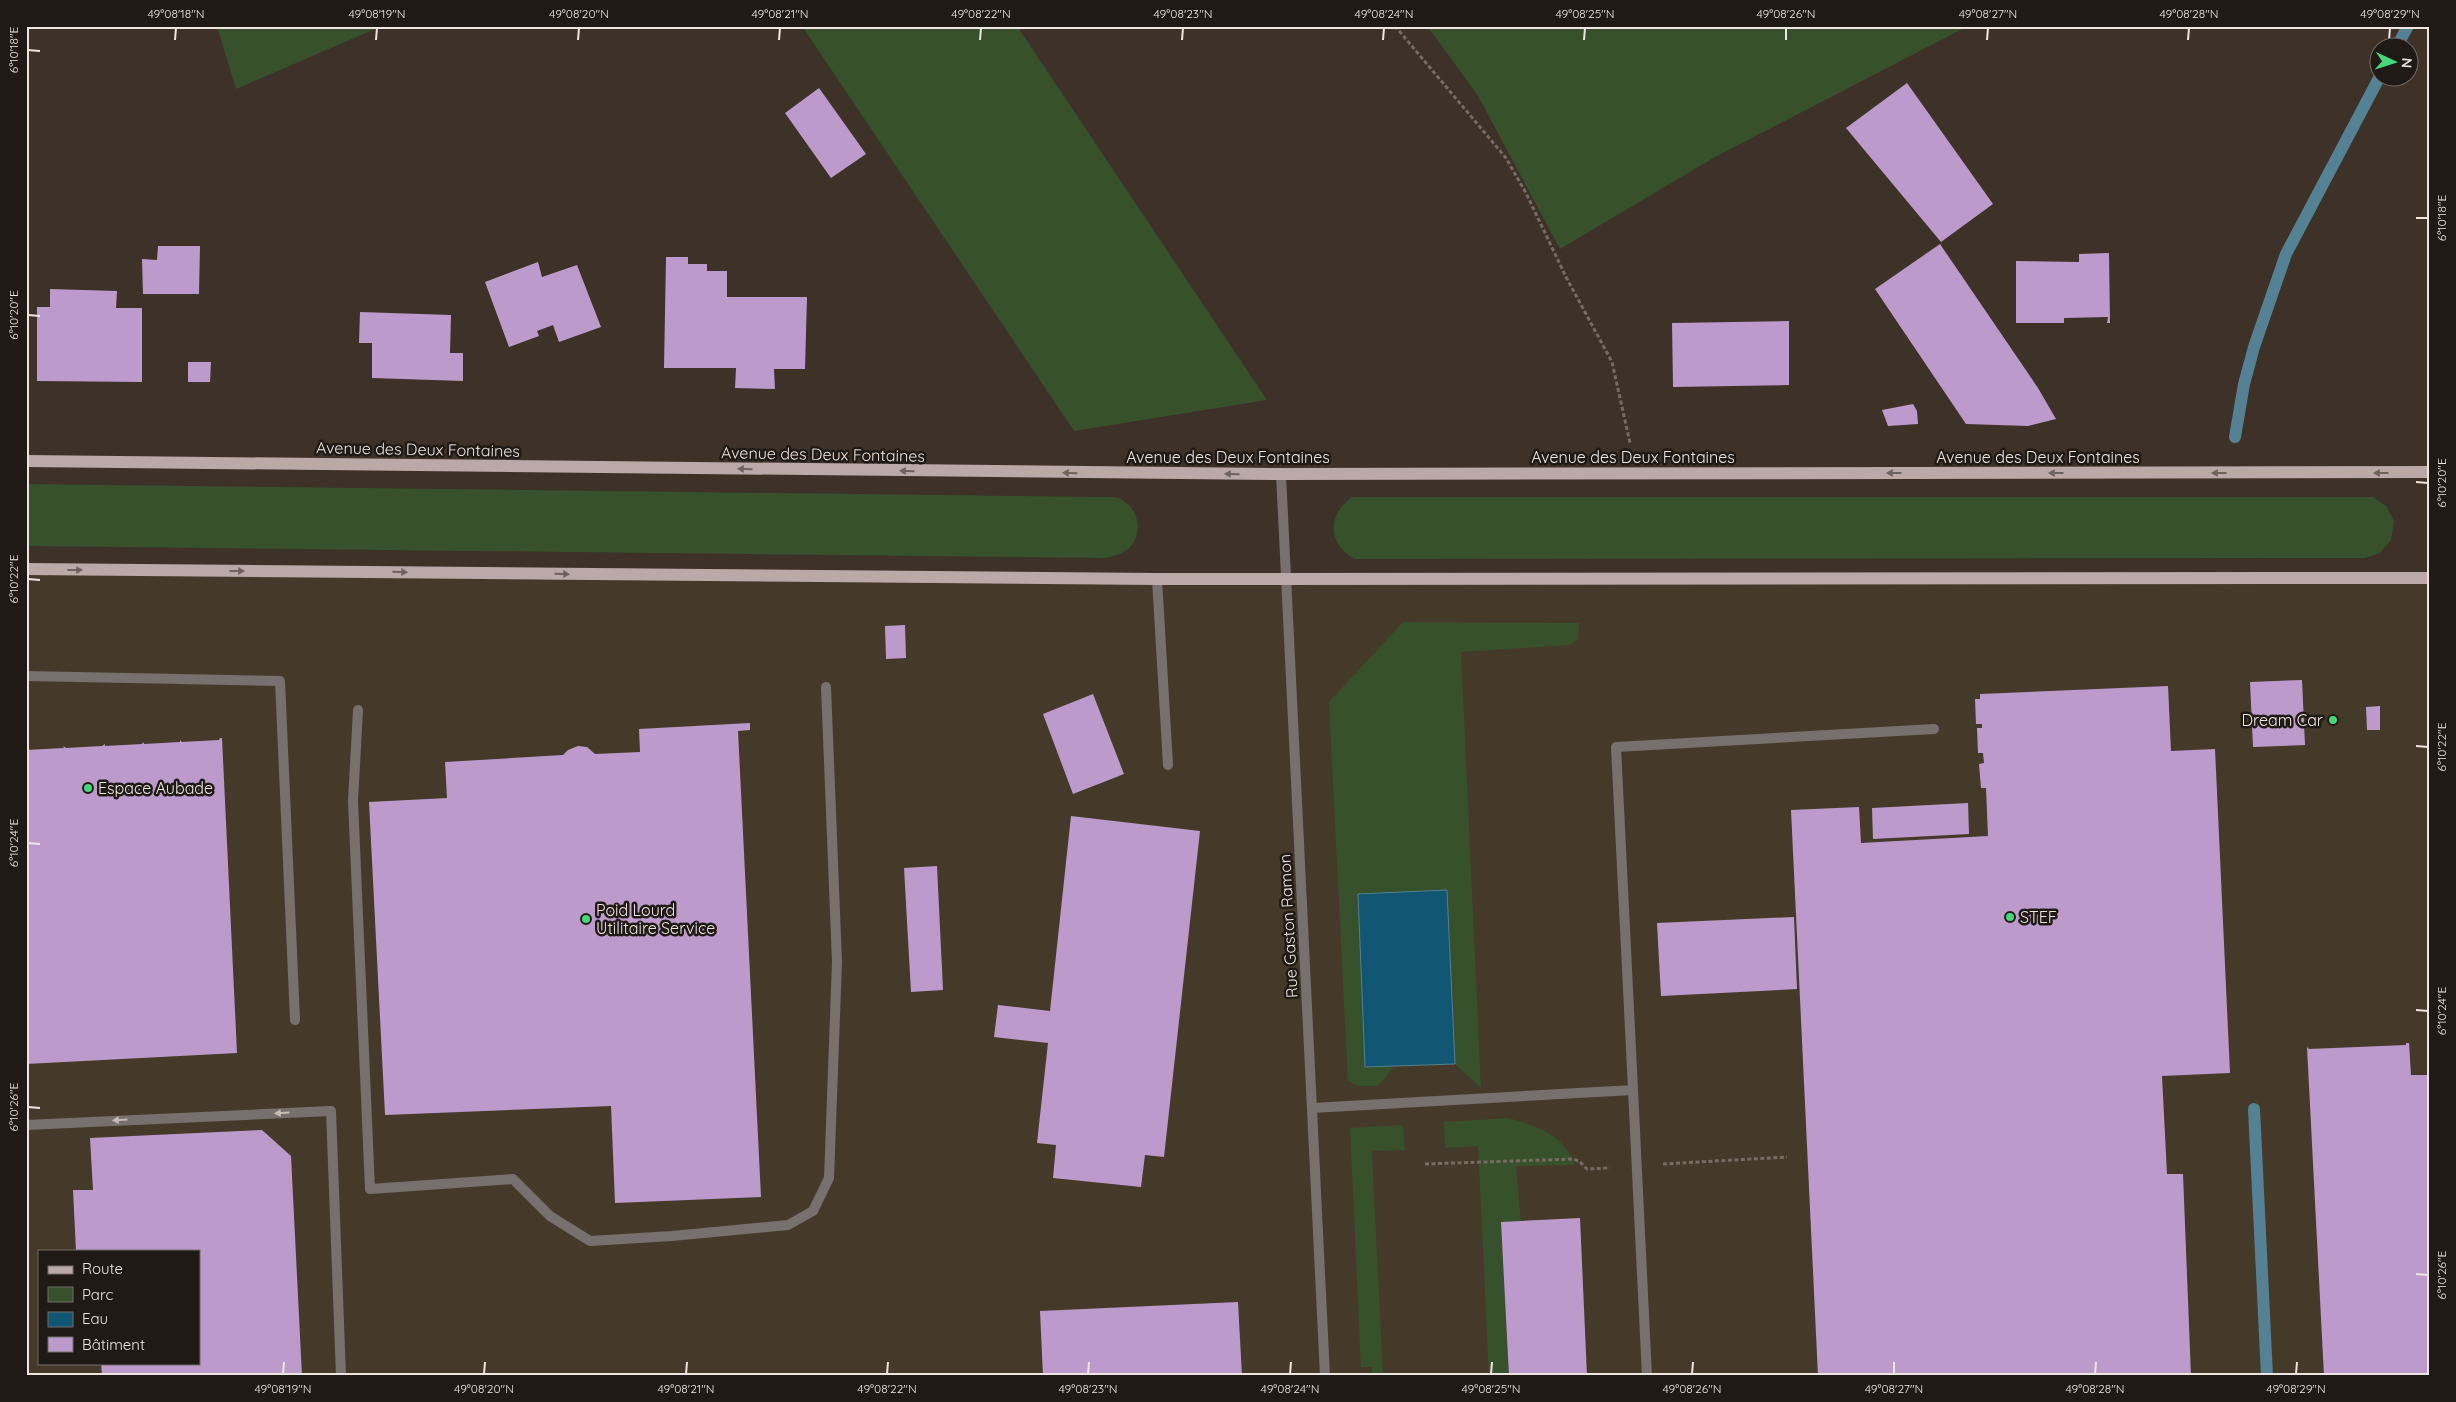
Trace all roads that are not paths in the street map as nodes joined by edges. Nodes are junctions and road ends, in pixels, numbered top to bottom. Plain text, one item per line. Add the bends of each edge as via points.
1 (26, 461) edge
2 (2430, 472) edge
3 (1281, 474) junction
4 (26, 569) edge
5 (2430, 578) edge
6 (1157, 579) junction
7 (1286, 580) junction
8 (26, 676) edge
9 (826, 686) dead end
10 (358, 710) dead end
11 (1934, 729) dead end
12 (1168, 765) dead end
13 (295, 1020) dead end
14 (1634, 1090) junction
15 (1312, 1108) junction
16 (26, 1125) edge
17 (342, 1376) edge
18 (1325, 1376) edge
19 (1647, 1376) edge

3 -> 1 main road, Avenue des Deux Fontaines
2 -> 3 main road, Avenue des Deux Fontaines
3 - 7 street, Rue Gaston Ramon
4 -> 6 main road
5 - 7 main road
6 - 7 main road
6 - 12 street
7 - 15 street, Rue Gaston Ramon
8 - 13 street via 280,681
9 - 10 street via 837,962 830,1178 813,1211 788,1225 590,1241 550,1216 513,1179 370,1189 353,801
11 - 14 street via 1616,746
14 - 15 street
14 - 19 street
15 - 18 street, Rue Gaston Ramon
17 -> 16 street via 330,1111

